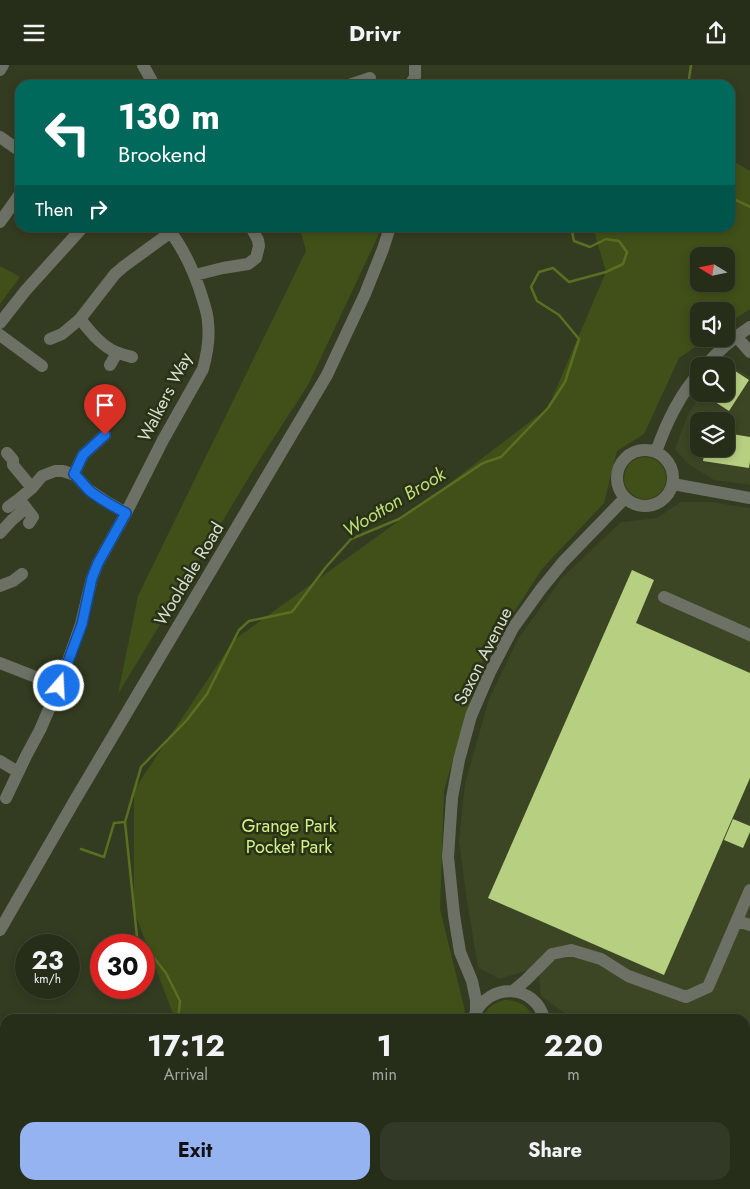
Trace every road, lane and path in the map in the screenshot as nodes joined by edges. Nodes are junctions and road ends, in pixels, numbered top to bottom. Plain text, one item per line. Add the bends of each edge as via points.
1 (3, 65) edge
2 (143, 65) edge
3 (416, 65) edge
4 (0, 70) edge
5 (151, 80) edge
6 (413, 80) edge
7 (0, 137) edge
8 (15, 148) edge
9 (15, 201) edge
10 (0, 222) edge
11 (78, 232) edge
12 (167, 232) edge
13 (170, 232) edge
14 (254, 232) edge
15 (388, 232) edge
16 (195, 275) junction
17 (80, 319) junction
18 (0, 323) edge
19 (750, 327) edge
20 (0, 335) edge
21 (736, 336) junction
22 (50, 339) dead end
23 (750, 352) edge
24 (117, 353) junction
25 (132, 357) dead end
26 (713, 357) edge
27 (110, 365) dead end
28 (42, 366) dead end
29 (690, 385) edge
30 (105, 435) dead end
31 (656, 452) junction
32 (7, 453) dead end
33 (74, 474) junction
34 (673, 484) junction
35 (32, 487) junction
36 (750, 498) edge
37 (626, 499) junction
38 (23, 504) junction
39 (8, 507) dead end
40 (126, 513) junction
41 (29, 523) dead end
42 (0, 533) edge
43 (22, 574) dead end
44 (0, 585) edge
45 (664, 597) dead end
46 (750, 635) edge
47 (0, 663) edge
48 (59, 686) junction
49 (0, 761) edge
50 (18, 772) junction
51 (6, 798) dead end
52 (750, 890) edge
53 (737, 921) junction
54 (750, 925) edge
55 (0, 930) edge
56 (537, 969) junction
57 (472, 981) junction
58 (508, 991) junction
59 (541, 1011) edge
60 (475, 1014) edge
61 (476, 1014) edge

1 - 4 street
2 - 5 street
3 - 6 street
7 - 8 street
9 - 10 street
11 - 18 street
12 - 17 street via 115,274
13 - 16 street, Walkers Way
14 - 16 street via 259,246 256,258 248,264
15 - 55 street, Wooldale Road via 365,295 327,375
16 - 40 street, Walkers Way via 208,322 203,369
17 - 22 street via 62,335
17 - 24 street via 98,339
19 - 21 street
20 - 28 street
21 - 23 street
21 - 26 street
24 - 25 street
24 - 27 street
29 - 31 street via 663,431
30 - 33 street via 83,455
31 - 34 street via 672,467
31 - 37 street via 639,451 626,458 620,466 618,487
32 - 35 street
33 - 35 street via 63,471 47,473
33 - 40 street via 89,491
34 - 36 street
34 - 37 street via 662,501 649,506 640,506
35 - 38 street
37 - 57 street, Saxon Avenue via 540,589 513,628 472,716 452,798 448,857 460,952
38 - 39 street
38 - 41 street via 33,517
38 - 42 street
40 - 48 street, Walkers Way via 92,578 82,624
43 - 44 street
45 - 46 street
47 - 48 street
48 - 50 street, Walkers Way
49 - 50 street
50 - 51 street, Walkers Way
52 - 53 street
53 - 54 street
53 - 56 street via 708,987 686,997 628,976 601,959 571,950 552,954
56 - 58 street
56 - 59 street via 533,990
57 - 58 street via 491,989
57 - 60 street, Saxon Avenue
58 - 59 street via 529,997
58 - 61 street via 486,999

